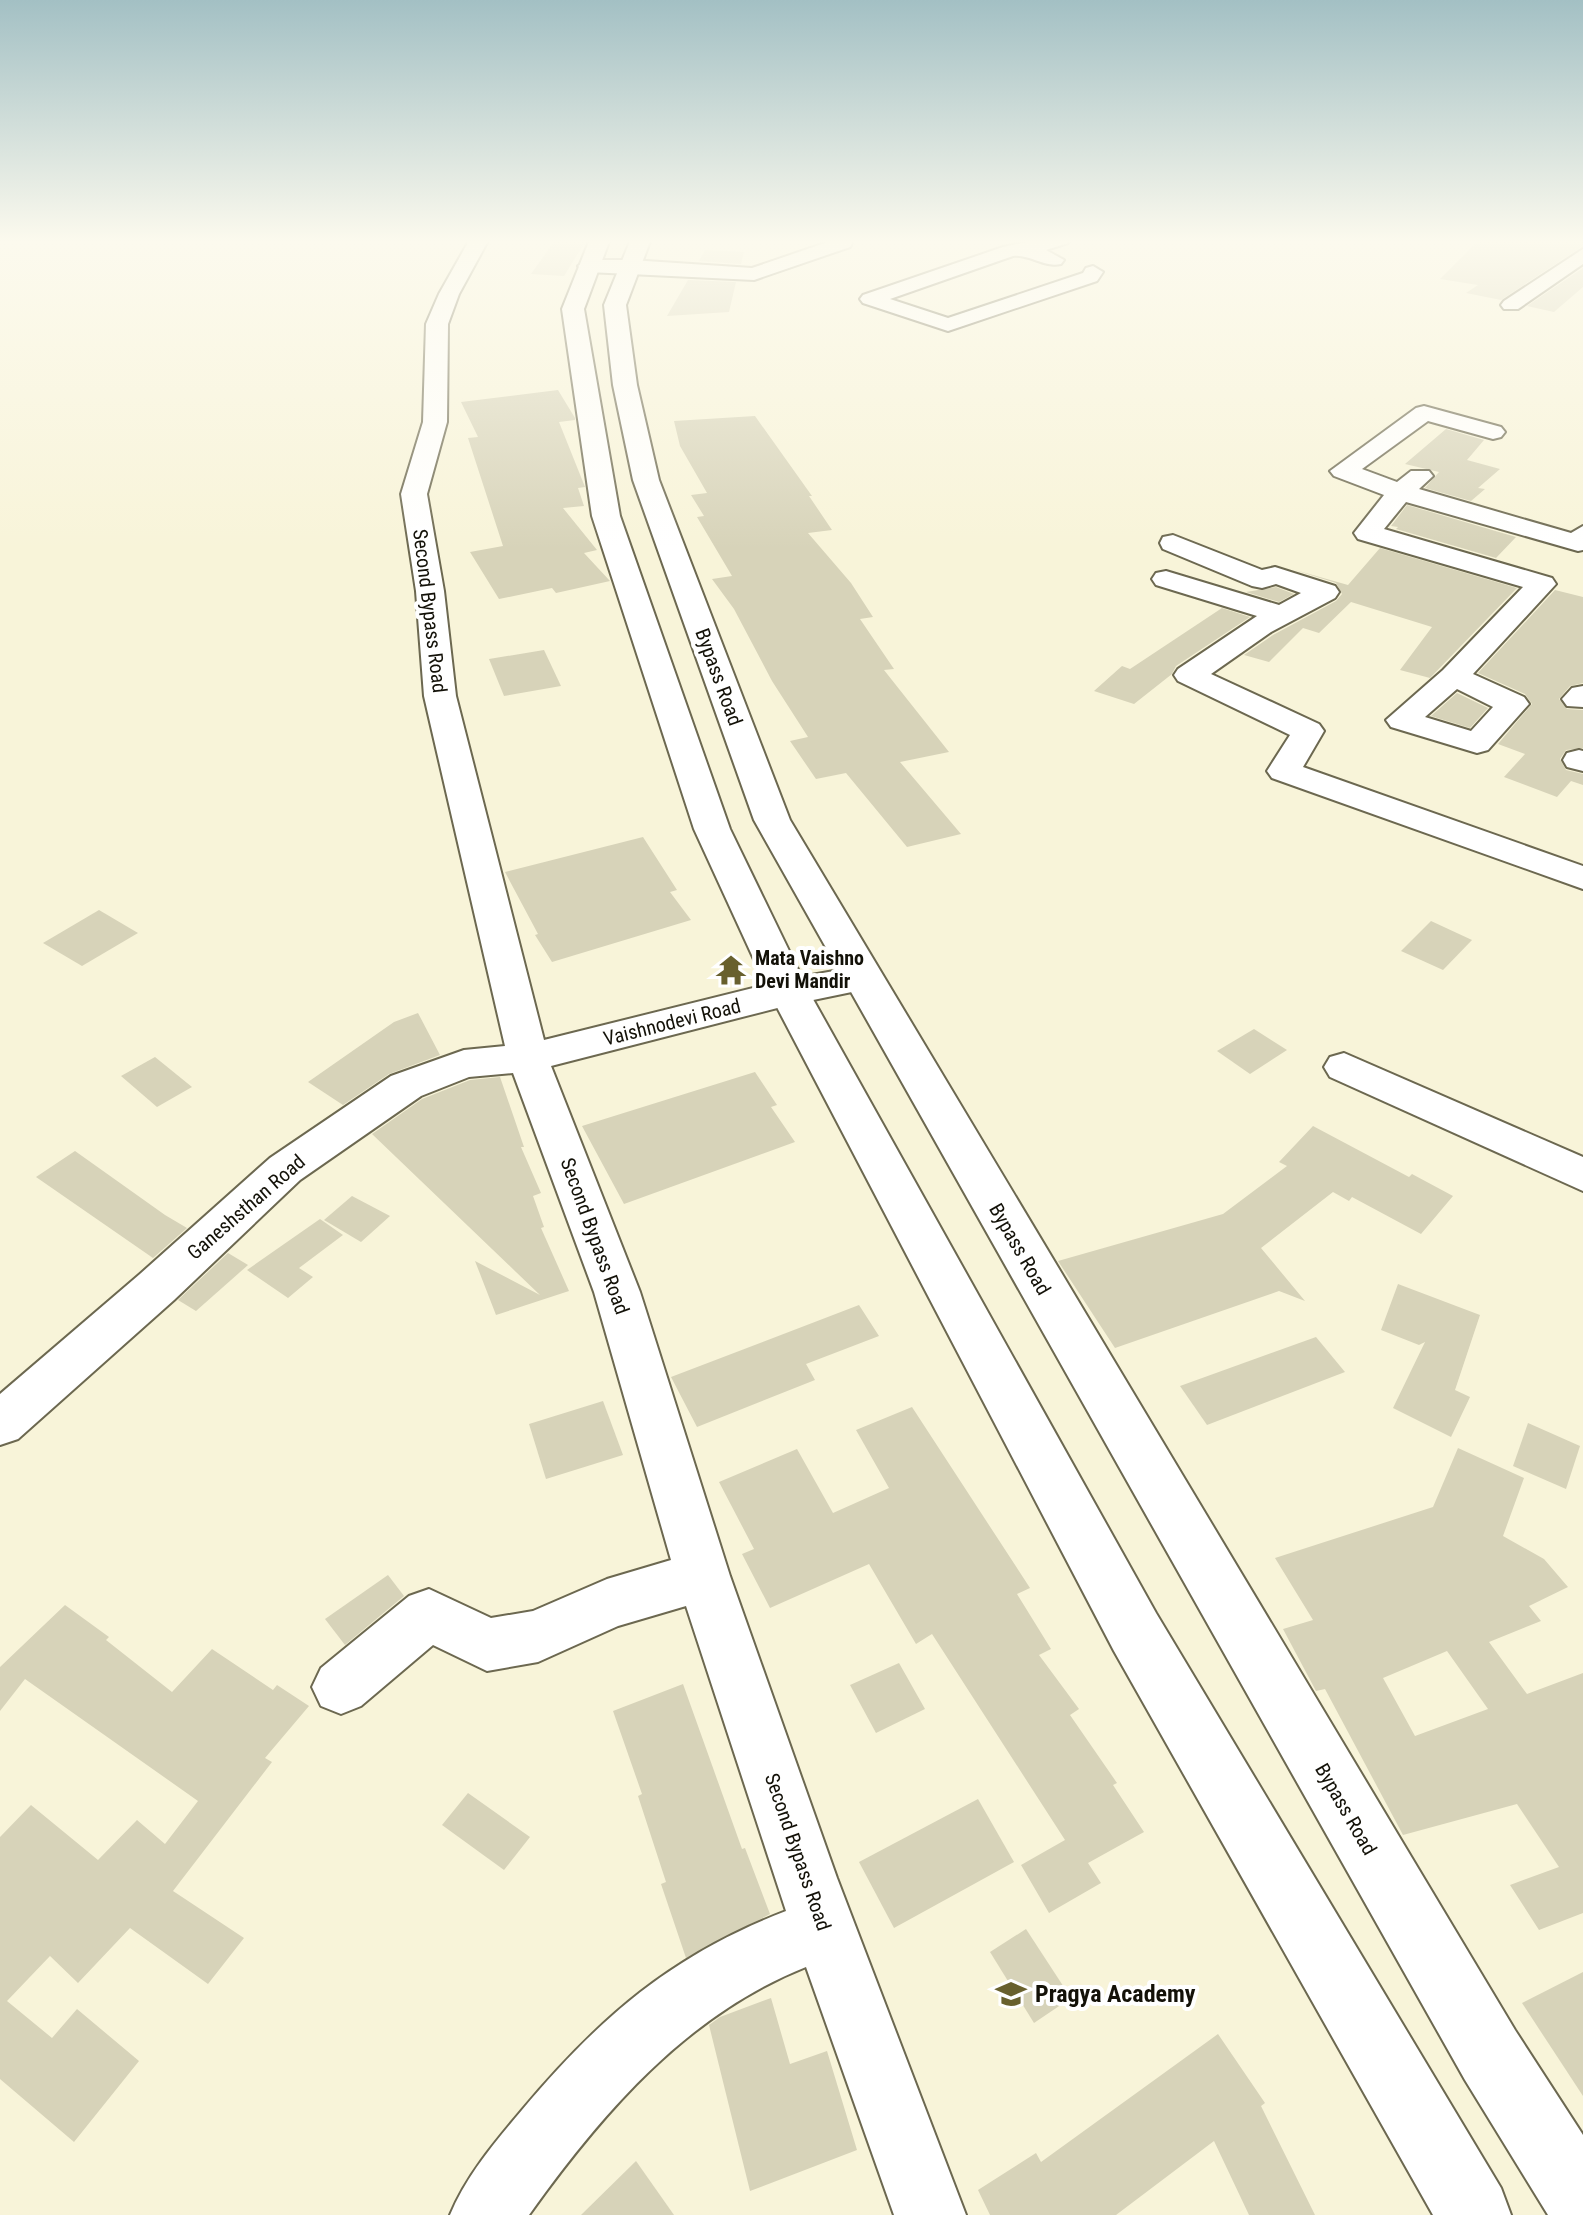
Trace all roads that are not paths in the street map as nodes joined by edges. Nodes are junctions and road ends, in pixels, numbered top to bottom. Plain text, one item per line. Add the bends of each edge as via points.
1 (437, 342) edge
2 (578, 342) edge
3 (620, 342) edge
4 (1493, 432) dead end
5 (1428, 471) dead end
6 (1400, 492) junction
7 (657, 510) junction
8 (606, 516) junction
9 (1580, 538) edge
10 (1173, 543) dead end
11 (1166, 579) dead end
12 (1542, 584) junction
13 (1282, 615) junction
14 (1454, 676) dead end
15 (772, 820) junction
16 (712, 829) junction
17 (1583, 878) edge
18 (862, 978) junction
19 (789, 992) junction
20 (528, 1058) junction
21 (1344, 1067) dead end
22 (1583, 1175) edge
23 (0, 1424) edge
24 (703, 1576) junction
25 (341, 1687) dead end
26 (824, 1928) junction
27 (1583, 2202) edge
28 (486, 2215) edge
29 (930, 2215) edge
30 (1474, 2215) edge

1 - 20 street, Second Bypass Road via 435,422 414,494 440,696
2 - 8 main road
3 - 7 main road, Bypass Road via 646,480
4 - 6 street via 1424,413 1343,471
5 - 6 street
6 - 9 street
6 - 12 street via 1367,533
7 - 8 main road
7 - 15 main road, Bypass Road
8 - 16 main road
9 - 12 street
10 - 13 street via 1262,580 1275,575 1334,585
11 - 13 street
12 - 14 street
13 - 17 street via 1189,675 1308,731 1284,771
15 - 16 main road
15 - 18 main road, Bypass Road
16 - 19 main road
18 - 19 street, Vaishnodevi Road
18 - 27 main road, Bypass Road via 1490,2055
19 - 20 street, Vaishnodevi Road
19 - 30 main road via 1135,1632
20 - 23 street, Ganeshsthan Road via 464,1064 406,1086 285,1169
20 - 24 street, Second Bypass Road via 617,1292
21 - 22 street
24 - 25 street via 607,1604 538,1636 487,1645 429,1614
24 - 26 street, Second Bypass Road
26 - 28 street via 735,1966 672,2006 612,2059
26 - 29 street, Second Bypass Road

